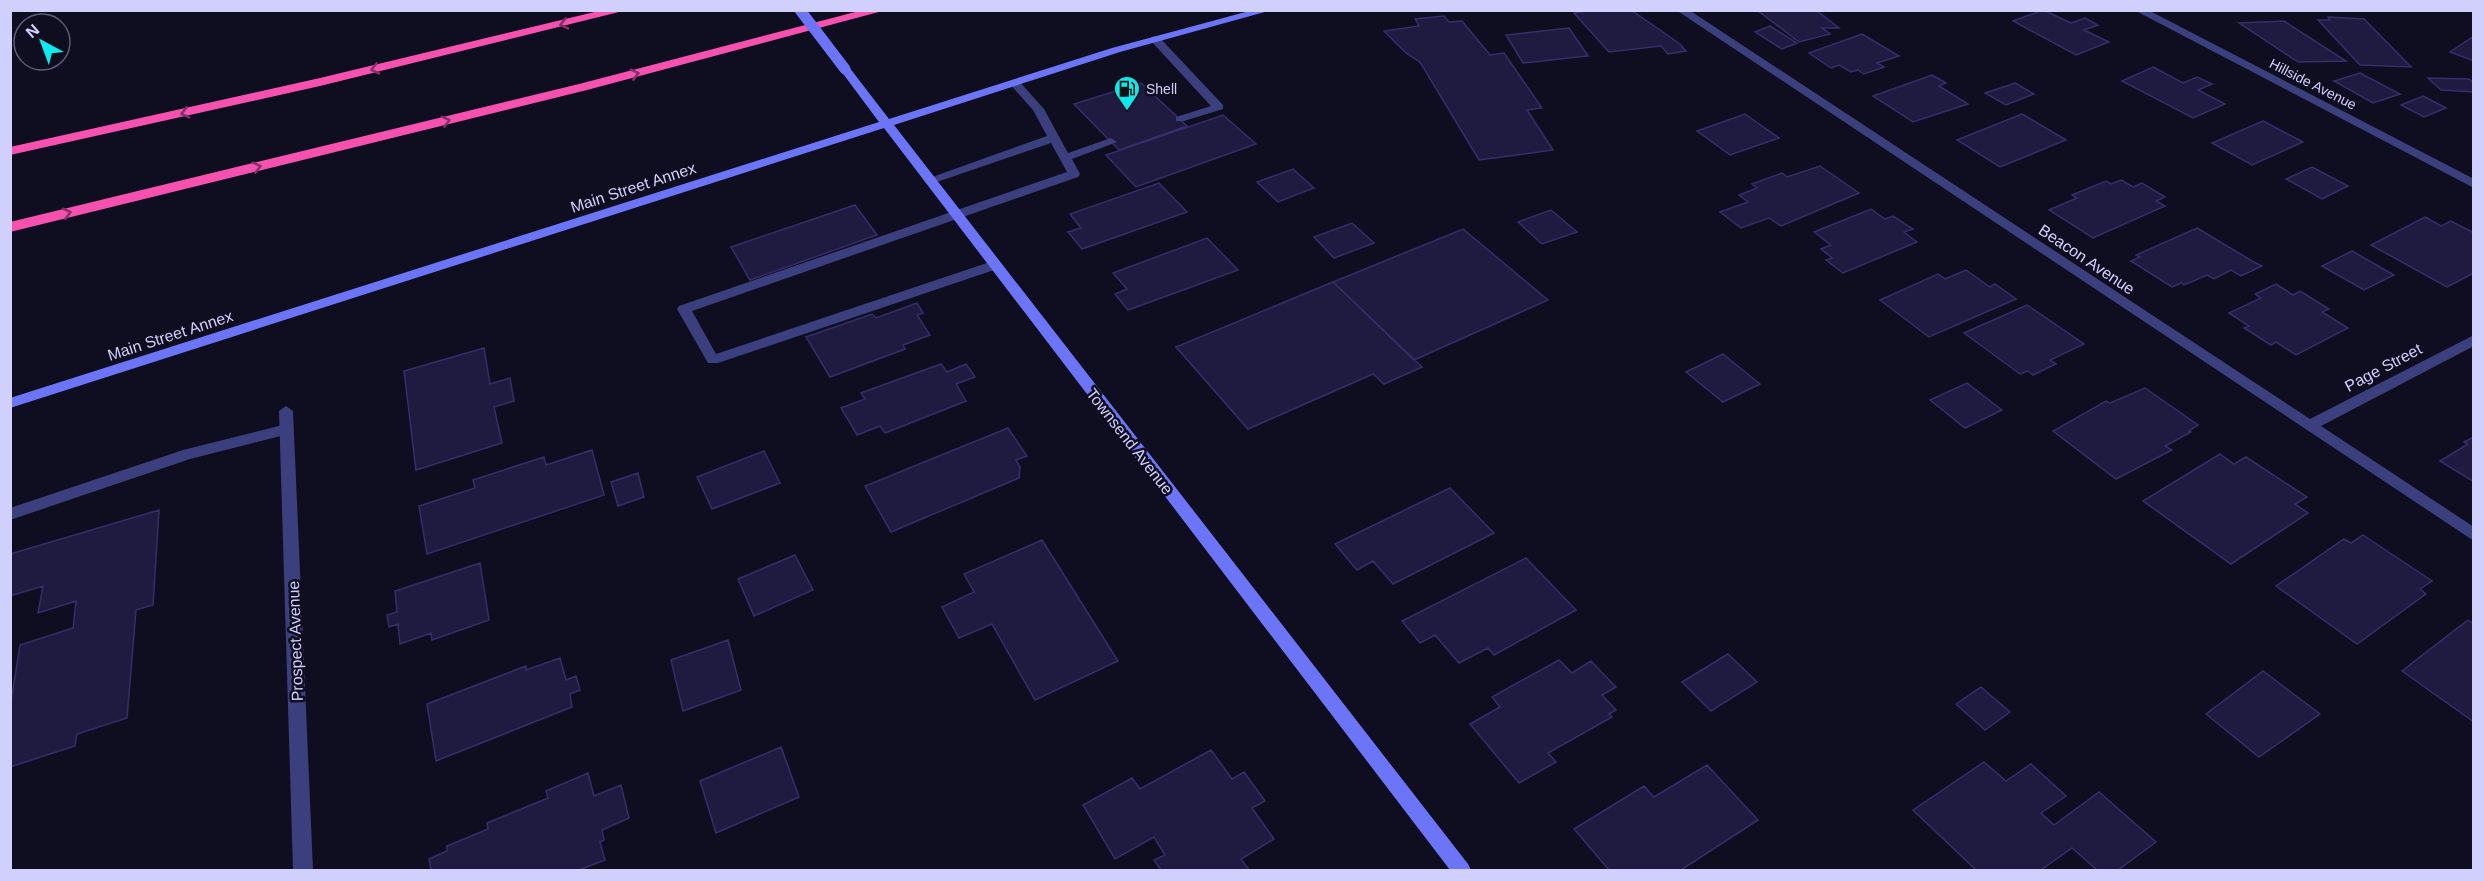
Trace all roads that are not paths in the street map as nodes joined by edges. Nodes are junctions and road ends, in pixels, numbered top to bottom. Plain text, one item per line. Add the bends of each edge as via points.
1 (621, 10) edge
2 (800, 10) edge
3 (880, 10) edge
4 (1267, 10) edge
5 (1681, 10) edge
6 (2139, 10) edge
7 (1155, 39) junction
8 (1014, 82) junction
9 (1180, 119) dead end
10 (885, 123) junction
11 (1053, 138) junction
12 (1111, 142) dead end
13 (10, 151) edge
14 (1064, 158) junction
15 (930, 180) junction
16 (2474, 184) edge
17 (957, 216) junction
18 (10, 227) edge
19 (995, 265) junction
20 (2474, 340) edge
21 (10, 403) edge
22 (286, 411) dead end
23 (2309, 426) junction
24 (287, 429) junction
25 (10, 514) edge
26 (2474, 535) edge
27 (303, 870) edge
28 (1461, 870) edge

1 -> 13 highway
2 - 10 main road, Townsend Avenue, bridge
18 -> 3 highway
4 - 7 main road, Main Street Annex
5 - 23 street, Beacon Avenue
6 - 16 street, Hillside Avenue
7 - 8 main road, Main Street Annex
7 - 9 street via 1219,107
8 - 10 main road, Main Street Annex
8 - 11 street via 1038,109
10 - 15 main road, Townsend Avenue
10 - 21 main road, Main Street Annex
11 - 14 street
11 - 15 street
12 - 14 street
14 - 17 street via 1074,174
15 - 17 main road, Townsend Avenue
17 - 19 main road, Townsend Avenue
17 - 19 street via 684,309 712,360
19 - 28 main road, Townsend Avenue
20 - 23 street, Page Street
22 - 24 street, Prospect Avenue
23 - 26 street, Beacon Avenue
24 - 25 street via 188,454
24 - 27 street, Prospect Avenue

